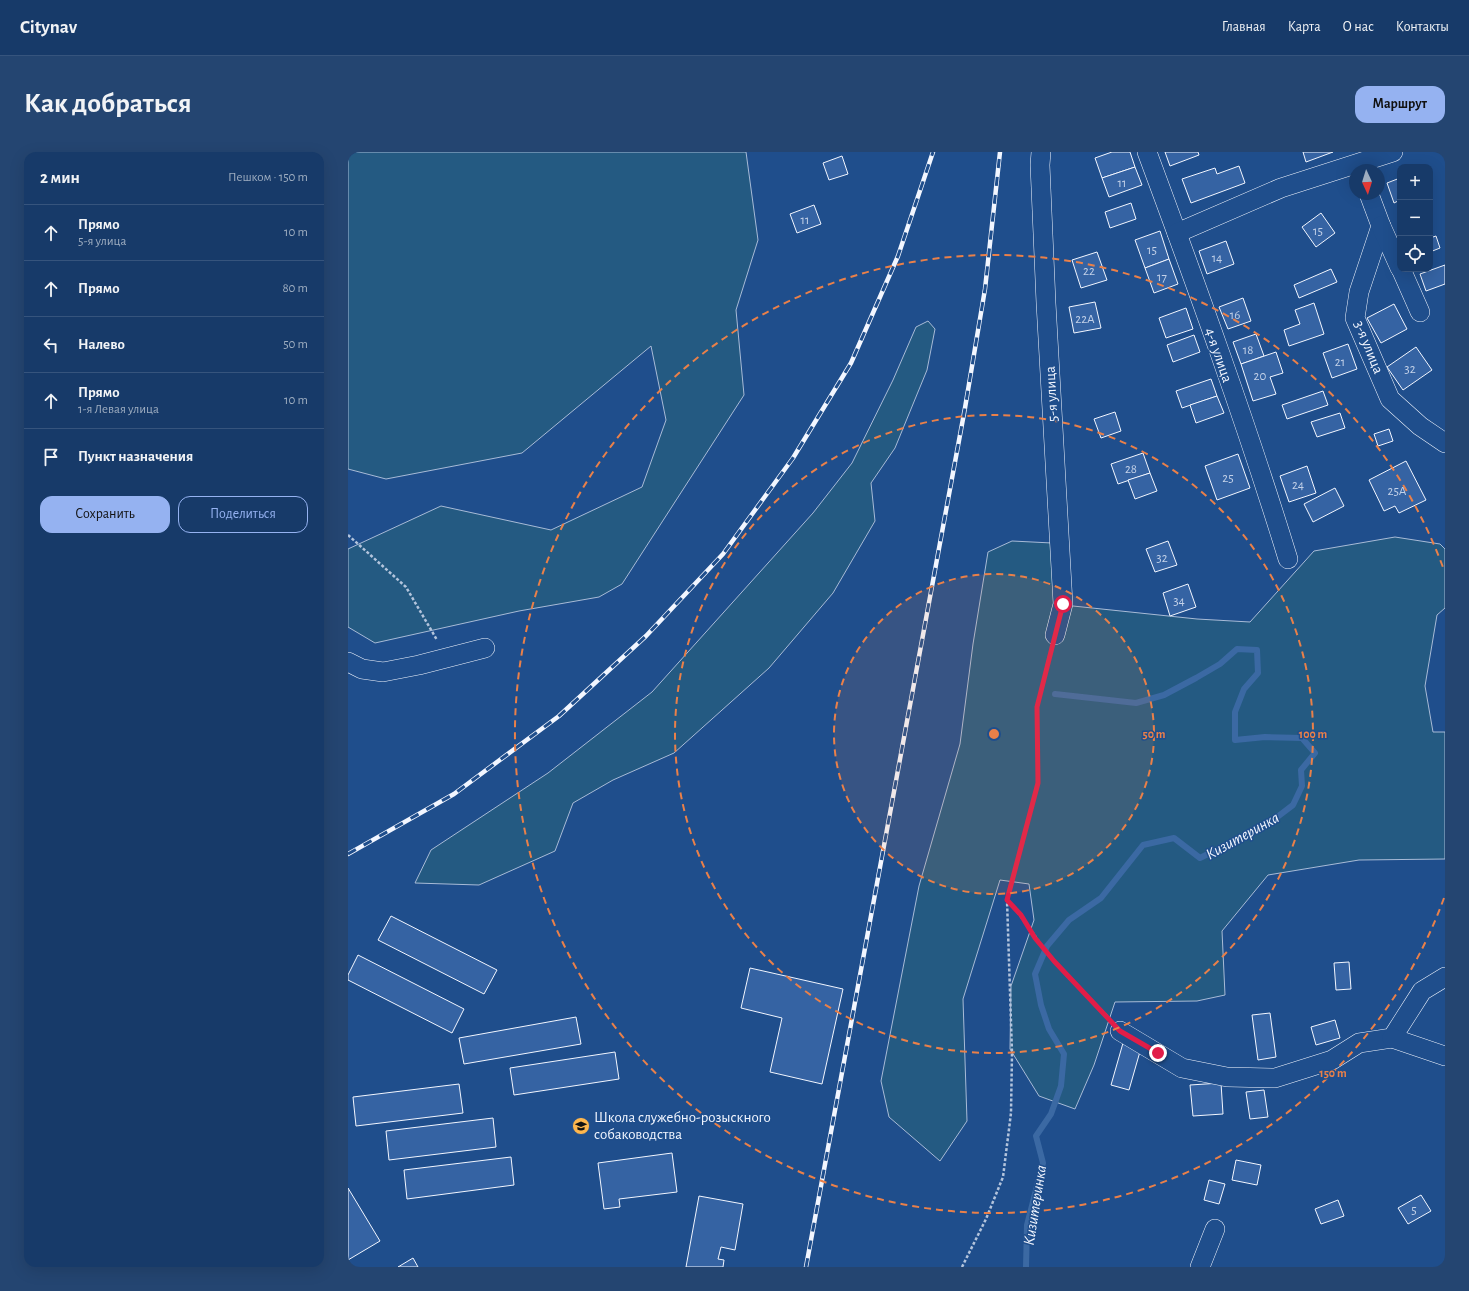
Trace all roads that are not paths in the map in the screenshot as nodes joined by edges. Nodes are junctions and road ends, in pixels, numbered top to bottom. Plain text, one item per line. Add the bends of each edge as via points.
1 (1041, 152) edge
2 (1147, 152) edge
3 (1393, 152) edge
4 (1357, 162) edge
5 (1371, 200) edge
6 (1382, 226) junction
7 (1177, 233) junction
8 (1397, 261) edge
9 (1402, 272) edge
10 (1420, 312) dead end
11 (1445, 443) edge
12 (1288, 559) dead end
13 (1055, 635) road end
14 (485, 648) dead end
15 (348, 662) edge
16 (1445, 977) edge
17 (1120, 1031) road end
18 (1392, 1038) junction
19 (1445, 1056) edge
20 (1215, 1229) dead end
21 (1200, 1267) edge

1 - 13 street, 5-я улица via 1046,303 1063,604
2 - 7 street, 4-я улица
3 - 4 street
4 - 7 street via 1281,188
5 - 6 street
6 - 8 street
6 - 11 street, 3-я улица via 1359,292 1355,318 1390,399 1420,426
7 - 12 street, 4-я улица via 1268,493
9 - 10 street
14 - 15 street via 383,672 362,669
16 - 18 street via 1422,991
17 - 18 street via 1182,1068 1226,1077 1275,1078 1332,1060 1359,1043
18 - 19 street
20 - 21 street

